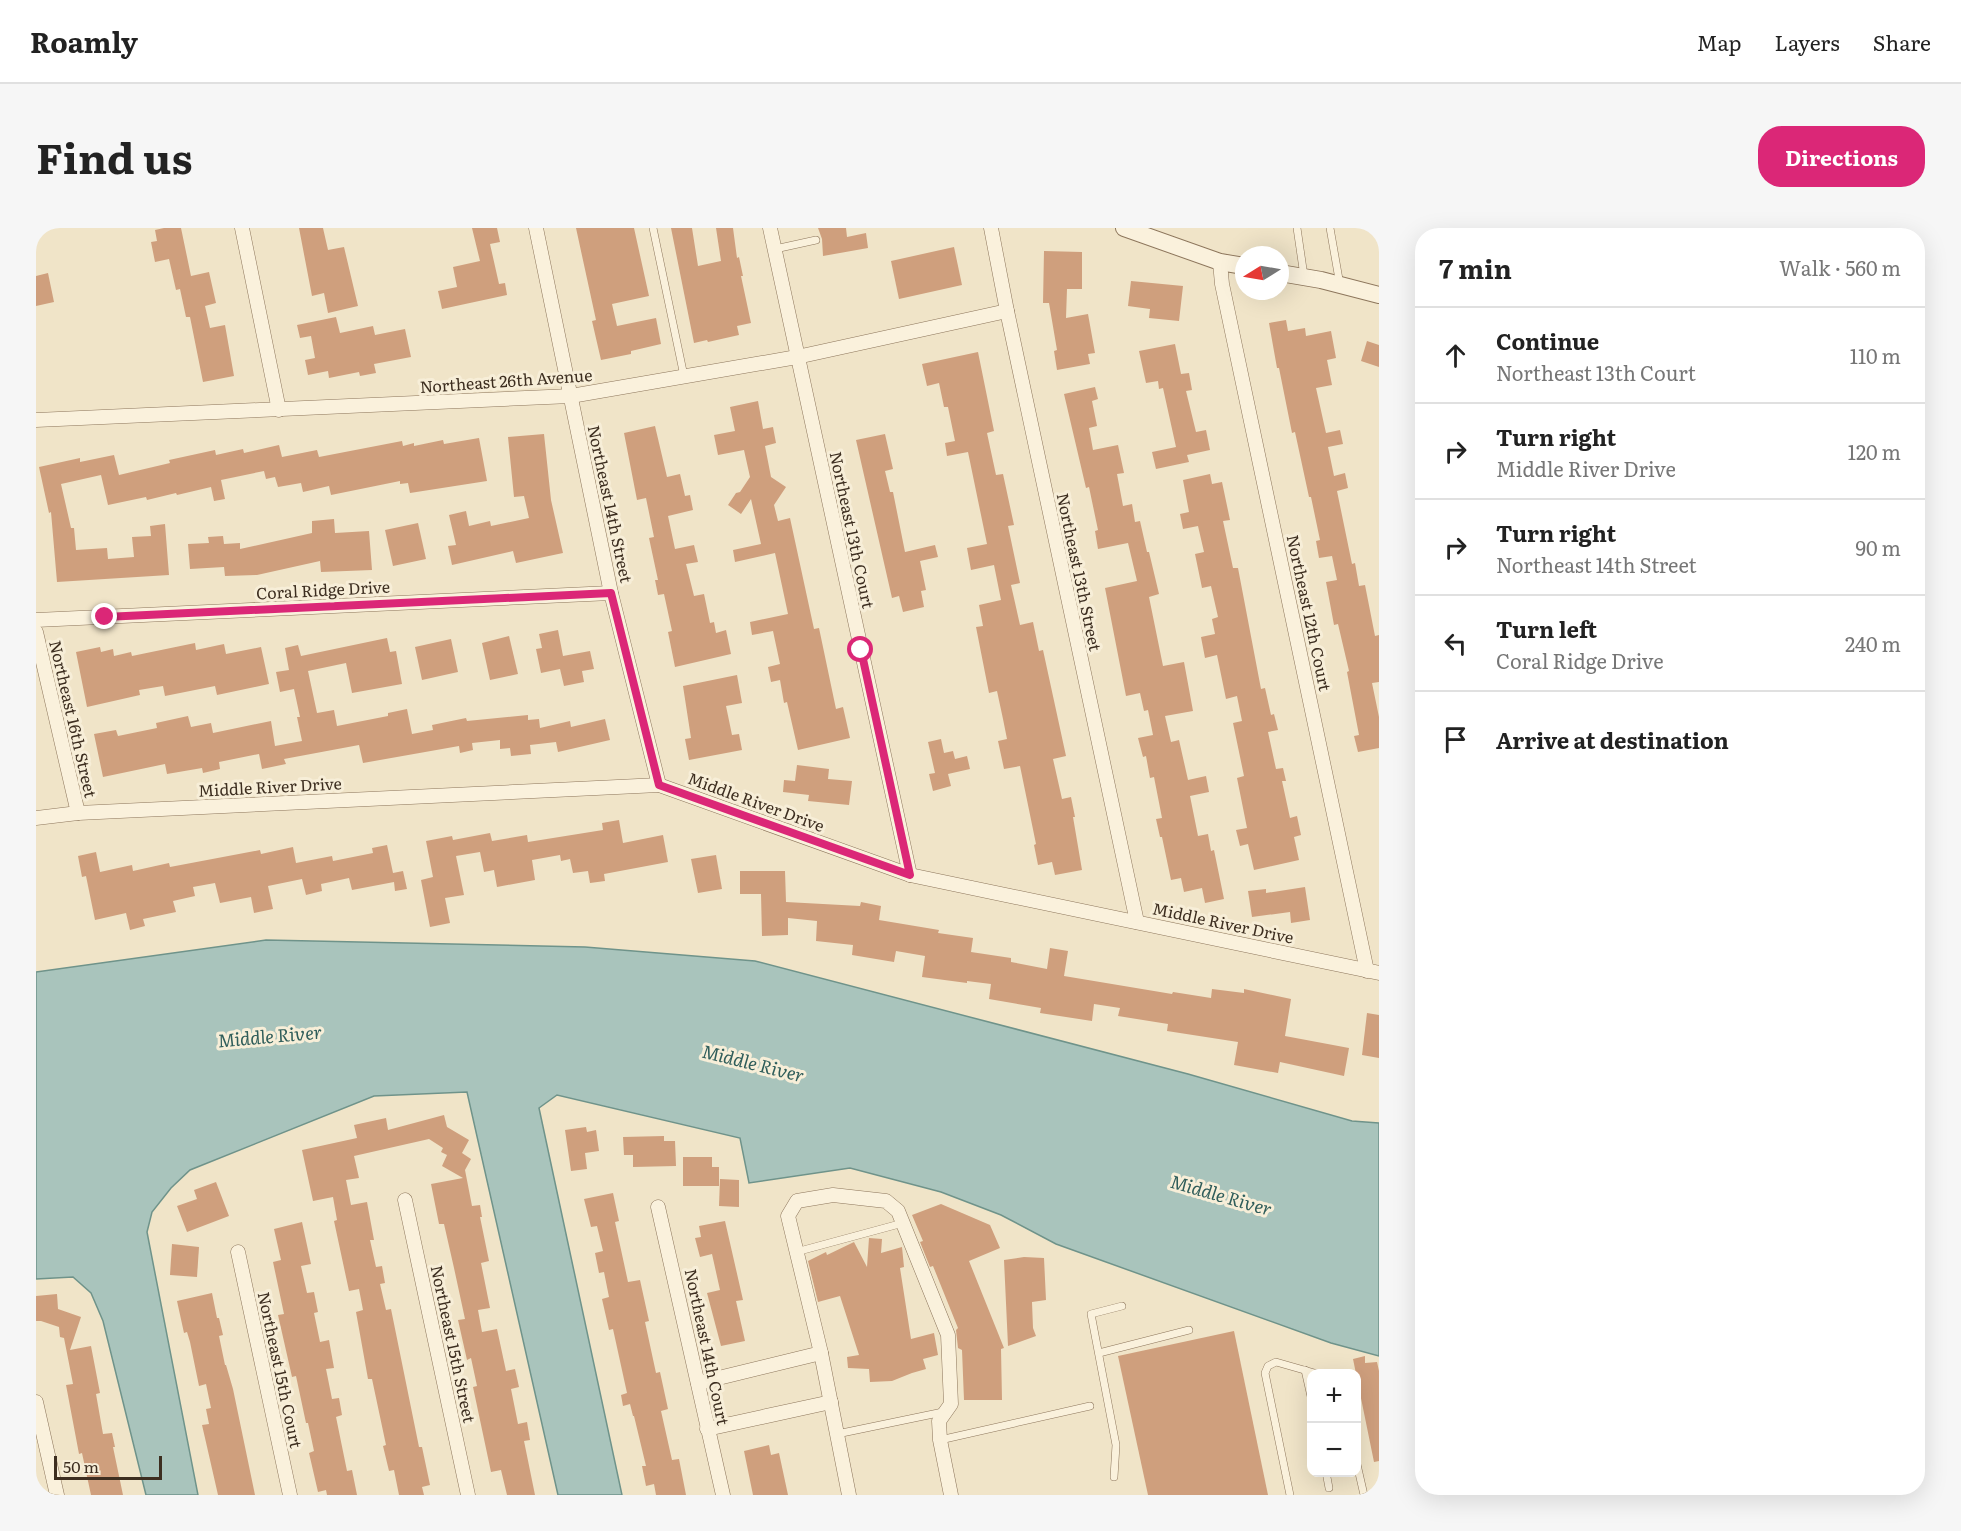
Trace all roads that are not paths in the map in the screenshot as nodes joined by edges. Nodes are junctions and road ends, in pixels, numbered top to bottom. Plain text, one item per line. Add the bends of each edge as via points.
1 (242, 228) edge
2 (536, 228) edge
3 (653, 228) edge
4 (770, 228) edge
5 (991, 228) edge
6 (1124, 228) edge
7 (1297, 228) edge
8 (1330, 228) edge
9 (816, 240) dead end
10 (775, 249) junction
11 (1220, 262) junction
12 (1235, 264) edge
13 (1289, 274) edge
14 (1305, 277) junction
15 (1340, 285) junction
16 (1379, 295) edge
17 (1007, 310) junction
18 (797, 357) junction
19 (684, 376) junction
20 (571, 396) junction
21 (279, 410) junction
22 (36, 420) edge
23 (611, 593) junction
24 (36, 620) edge
25 (36, 632) edge
26 (659, 785) junction
27 (78, 813) junction
28 (36, 818) edge
29 (910, 875) junction
30 (1137, 922) junction
31 (1373, 972) edge
32 (405, 1200) dead end
33 (658, 1207) dead end
34 (903, 1223) junction
35 (238, 1252) dead end
36 (796, 1252) junction
37 (1122, 1306) dead end
38 (1189, 1330) dead end
39 (821, 1353) junction
40 (1099, 1353) junction
41 (1305, 1370) joint
42 (1307, 1380) edge
43 (698, 1383) junction
44 (36, 1402) edge
45 (831, 1402) junction
46 (1090, 1406) dead end
47 (945, 1412) junction
48 (707, 1429) junction
49 (837, 1434) junction
50 (940, 1440) junction
51 (1114, 1477) dead end
52 (1327, 1477) edge
53 (1360, 1477) edge
54 (1329, 1488) dead end
55 (57, 1495) edge
56 (290, 1495) edge
57 (468, 1495) edge
58 (723, 1495) edge
59 (849, 1495) edge
60 (951, 1495) edge
61 (1290, 1495) edge
62 (1364, 1495) edge

1 - 21 street
2 - 20 street, Northeast 14th Street
3 - 19 lane
4 - 10 street, Northeast 13th Court
5 - 17 street, Northeast 13th Street
6 - 11 street
7 - 14 lane
8 - 15 lane
9 - 10 lane
10 - 18 street, Northeast 13th Court
11 - 12 street
11 - 31 street, Northeast 12th Court
13 - 14 street
14 - 15 street
15 - 16 street
17 - 18 street, Northeast 26th Avenue
17 - 30 street, Northeast 13th Street
18 - 19 street, Northeast 26th Avenue
18 - 29 street, Northeast 13th Court
19 - 20 street, Northeast 26th Avenue
20 - 21 street, Northeast 26th Avenue
20 - 23 street, Northeast 14th Street
21 - 22 street, Northeast 26th Avenue
23 - 24 street, Coral Ridge Drive
23 - 26 street, Northeast 14th Street
25 - 27 street, Northeast 16th Street
26 - 27 street, Middle River Drive
26 - 29 street, Middle River Drive
27 - 28 street, Middle River Drive
29 - 30 street, Middle River Drive
30 - 31 street, Middle River Drive
32 - 57 street, Northeast 15th Street
33 - 43 street, Northeast 14th Court
34 - 36 lane
34 - 36 street via 898,1210 886,1201 833,1195 797,1201 788,1216
34 - 47 street via 948,1335 951,1404
35 - 56 street, Northeast 15th Court
36 - 39 street
37 - 40 lane via 1091,1314
38 - 40 lane
39 - 43 street
39 - 45 street
40 - 51 lane via 1116,1445
41 - 42 lane
41 - 61 lane via 1276,1362 1265,1373
43 - 48 street, Northeast 14th Court
44 - 55 street
45 - 48 street
45 - 49 street
46 - 50 lane
47 - 49 lane
47 - 50 street via 939,1421
48 - 58 street, Northeast 14th Court
49 - 59 street
50 - 60 street
52 - 54 lane
53 - 62 lane

